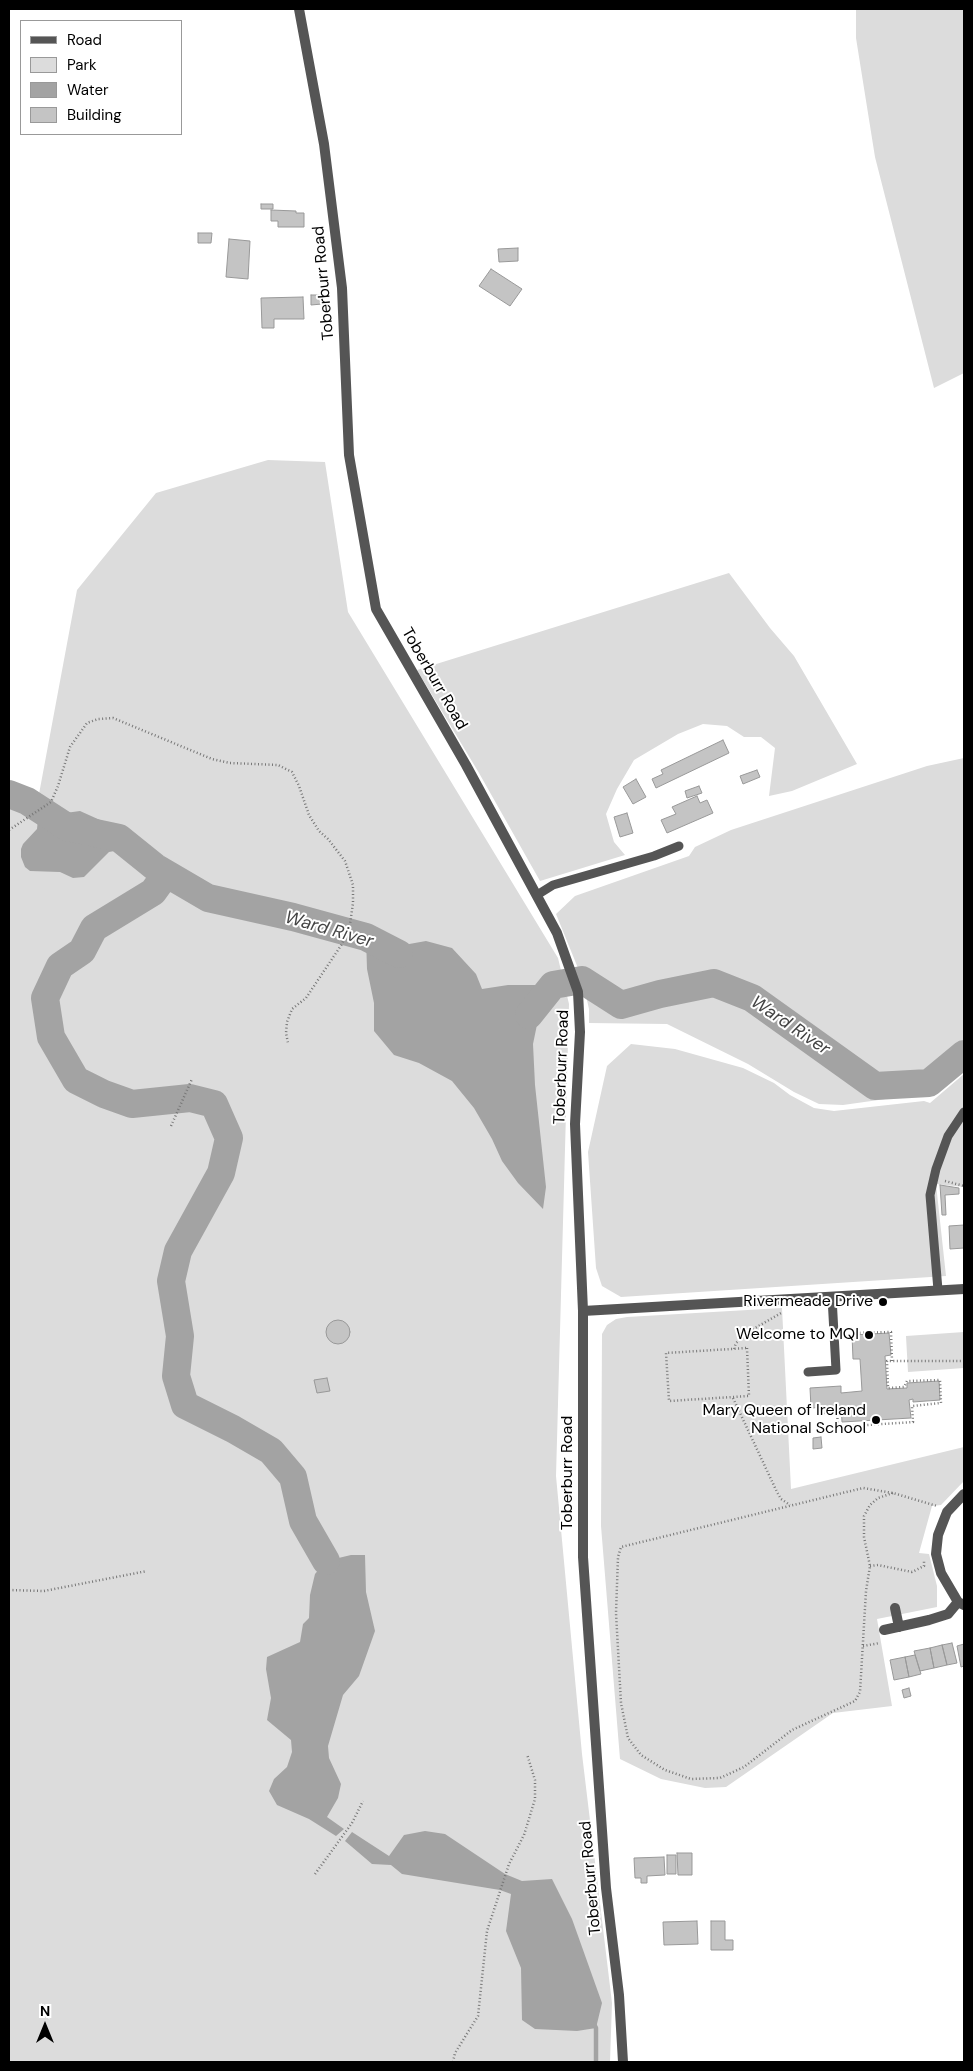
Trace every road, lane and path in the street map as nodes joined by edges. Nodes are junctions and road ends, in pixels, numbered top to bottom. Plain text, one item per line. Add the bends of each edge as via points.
1 (299, 9) edge
2 (9, 830) edge
3 (679, 846) dead end
4 (537, 895) junction
5 (288, 1043) dead end
6 (192, 1079) dead end
7 (964, 1112) edge
8 (171, 1126) dead end
9 (934, 1178) junction
10 (964, 1186) edge
11 (964, 1289) edge
12 (938, 1290) junction
13 (832, 1296) junction
14 (583, 1311) junction
15 (782, 1312) dead end
16 (856, 1333) dead end
17 (734, 1349) junction
18 (964, 1361) edge
19 (892, 1362) junction
20 (808, 1372) dead end
21 (732, 1397) junction
22 (838, 1411) dead end
23 (892, 1493) junction
24 (964, 1494) edge
25 (790, 1505) junction
26 (948, 1512) junction
27 (924, 1554) dead end
28 (870, 1566) junction
29 (147, 1572) dead end
30 (9, 1590) edge
31 (961, 1603) edge
32 (896, 1608) dead end
33 (899, 1626) junction
34 (884, 1630) dead end
35 (880, 1643) dead end
36 (863, 1646) junction
37 (527, 1754) dead end
38 (363, 1801) dead end
39 (315, 1874) dead end
40 (452, 2062) edge
41 (623, 2062) edge

1 - 4 street, Toberburr Road via 324,144 342,288 349,455 376,609
2 - 5 path via 51,802 70,747 87,723 98,719 113,718 212,759 278,765 292,772 308,815 345,861 353,885 353,903 350,924 342,944 306,998 292,1009 287,1022
3 - 4 lane via 553,885
4 - 14 street, Toberburr Road via 563,948 578,992 580,1032 575,1124
6 - 8 path
7 - 9 lane via 948,1136
9 - 10 path
9 - 12 lane via 930,1195
11 - 12 street
12 - 13 street
13 - 14 street
13 - 20 lane via 836,1370
14 - 41 street, Toberburr Road via 583,1557 606,1888 619,1995
15 - 17 path via 750,1330
16 - 19 path via 891,1332
17 - 21 path via 747,1348 749,1396
17 - 21 path via 666,1353 668,1401
18 - 19 path
19 - 22 path via 887,1361 888,1388 904,1388 907,1381 940,1380 941,1403 912,1406 913,1422 838,1427
21 - 25 path via 777,1492
23 - 25 path via 863,1488
23 - 26 path
23 - 28 path via 878,1498 864,1516 864,1537
24 - 26 street
25 - 36 path via 621,1547 616,1621 621,1703 628,1738 641,1755 664,1770 691,1779 720,1778 744,1767 792,1730 855,1701 860,1692
26 - 31 street via 938,1534 936,1554 941,1573
27 - 28 path via 924,1566 912,1572
28 - 36 path
29 - 30 path via 44,1592
31 - 33 street via 948,1614
32 - 33 street
33 - 34 street
35 - 36 path
37 - 40 path via 535,1780 535,1799 524,1835 506,1870 487,1931 478,2016 454,2053
38 - 39 path via 352,1823

